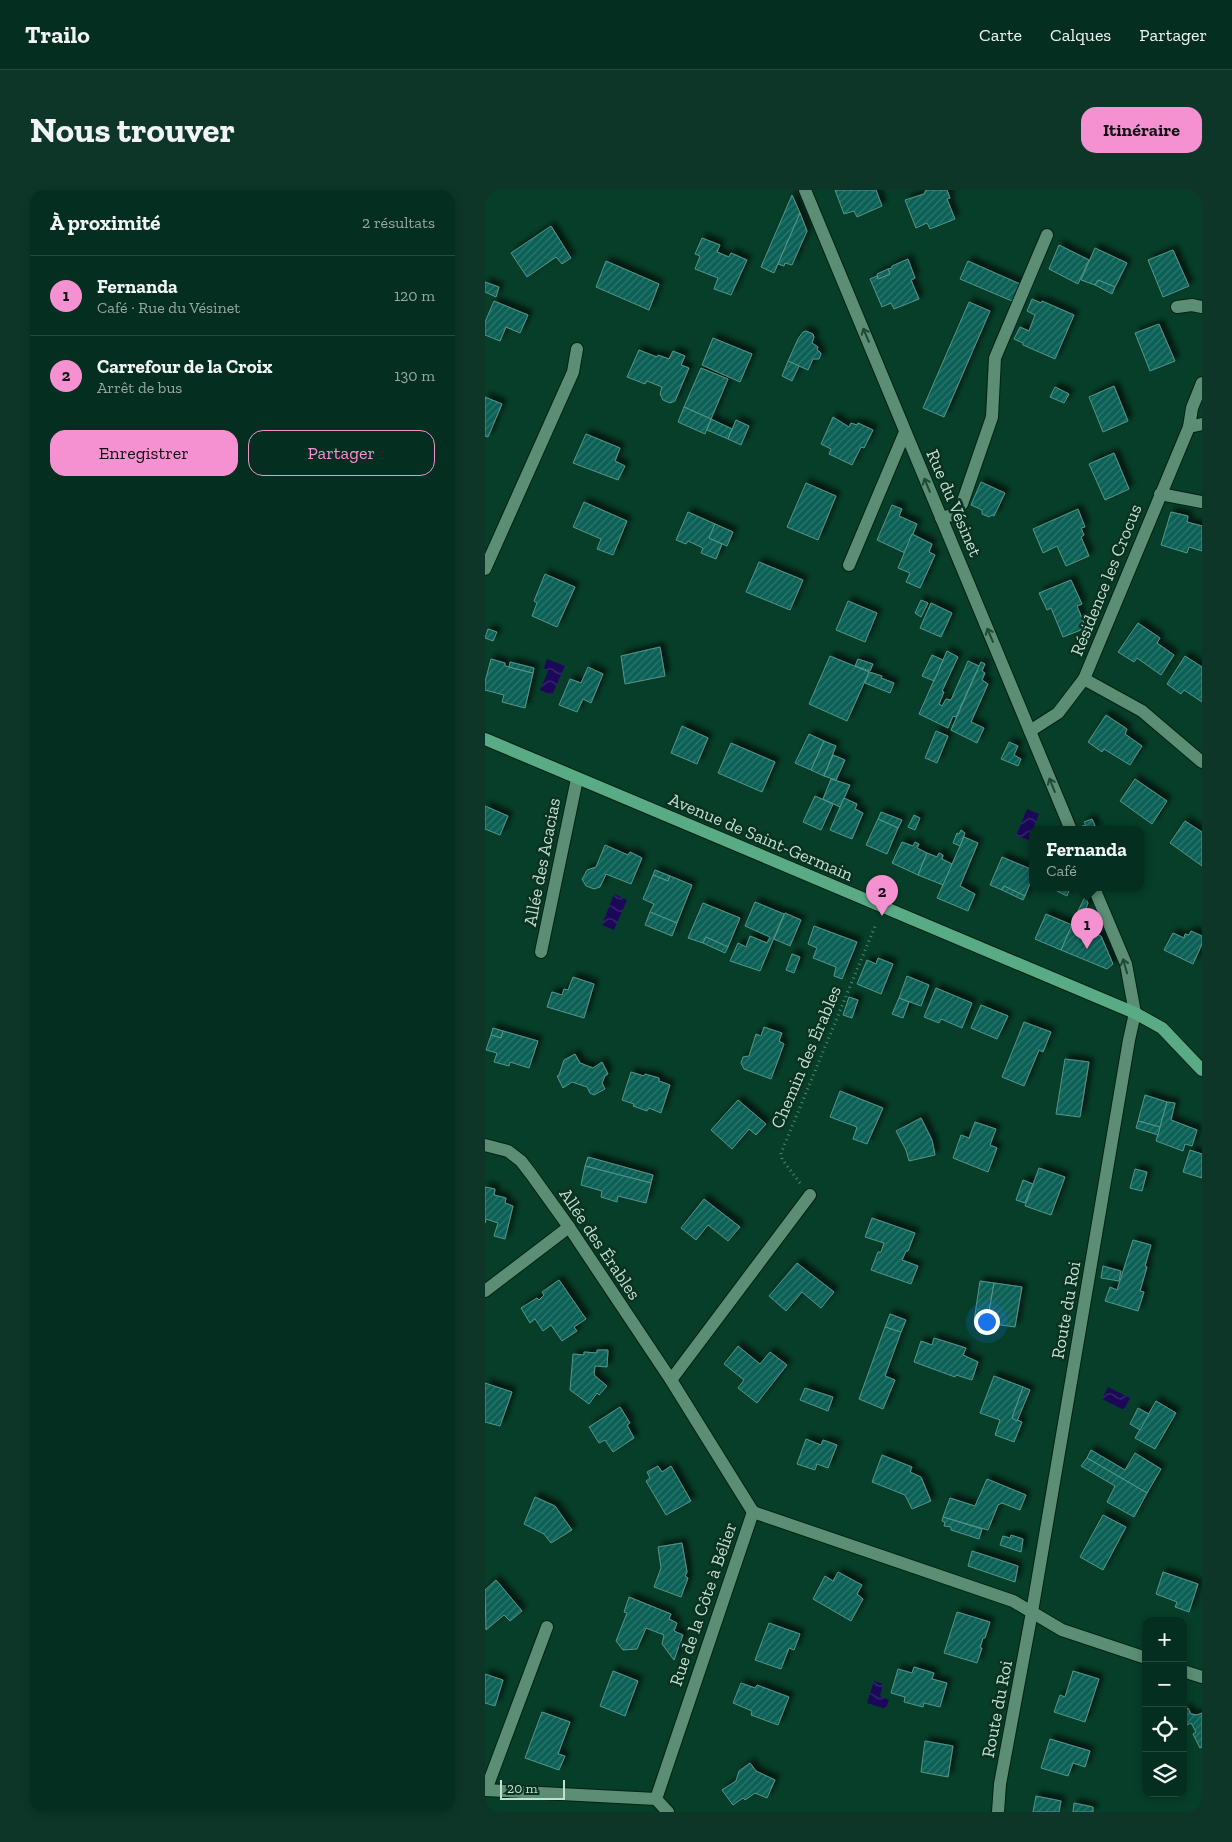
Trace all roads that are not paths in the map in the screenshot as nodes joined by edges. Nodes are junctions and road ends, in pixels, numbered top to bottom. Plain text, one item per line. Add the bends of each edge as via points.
1 (805, 190) edge
2 (1047, 235) dead end
3 (1177, 307) dead end
4 (1202, 307) edge
5 (577, 349) dead end
6 (1202, 383) edge
7 (1202, 424) edge
8 (1189, 427) junction
9 (905, 432) junction
10 (1160, 494) junction
11 (1202, 502) edge
12 (941, 518) junction
13 (849, 564) dead end
14 (485, 569) edge
15 (1084, 679) junction
16 (1030, 732) junction
17 (485, 739) edge
18 (1202, 762) edge
19 (577, 779) junction
20 (1069, 826) edge
21 (1095, 891) edge
22 (541, 952) dead end
23 (1135, 1013) junction
24 (1202, 1070) edge
25 (485, 1145) edge
26 (810, 1195) road end
27 (569, 1227) junction
28 (485, 1291) edge
29 (671, 1380) junction
30 (753, 1512) junction
31 (1032, 1612) junction
32 (547, 1628) dead end
33 (1142, 1657) edge
34 (1187, 1672) edge
35 (1202, 1677) edge
36 (485, 1790) edge
37 (656, 1799) junction
38 (668, 1812) edge
39 (998, 1812) edge

9 -> 1 street, Rue du Vésinet
2 - 12 street via 995,358 992,417 962,504 952,515
3 - 4 street
5 - 14 street via 573,372
6 - 8 street, Résidence les Crocus via 1192,408
7 - 8 street
8 - 10 street, Résidence les Crocus
12 -> 9 street, Rue du Vésinet
9 - 13 street
10 - 11 street, Résidence les Crocus
10 - 15 street, Résidence les Crocus
16 -> 12 street, Rue du Vésinet
15 - 16 street, Résidence les Crocus via 1058,713
15 - 18 street, Résidence les Crocus via 1142,711
20 -> 16 street, Rue du Vésinet
17 - 19 main road, Avenue de Saint-Germain
19 - 22 street, Allée des Acacias
19 - 23 main road, Avenue de Saint-Germain
23 -> 21 street via 1126,964
23 - 24 main road, Avenue de Saint-Germain via 1161,1028
23 - 31 street, Route du Roi
25 - 27 street, Allée des Érables via 508,1151 521,1161
26 - 29 street
27 - 28 street
27 - 29 street, Allée des Érables
29 - 30 street, Allée des Érables
30 - 31 street, Rue de la Côte à Bélier via 1013,1601
30 - 37 street, Rue de la Côte à Bélier
31 - 33 street via 1062,1630
31 - 39 street, Route du Roi via 1000,1784
32 - 36 street
34 - 35 street
36 - 37 street
37 - 38 street

